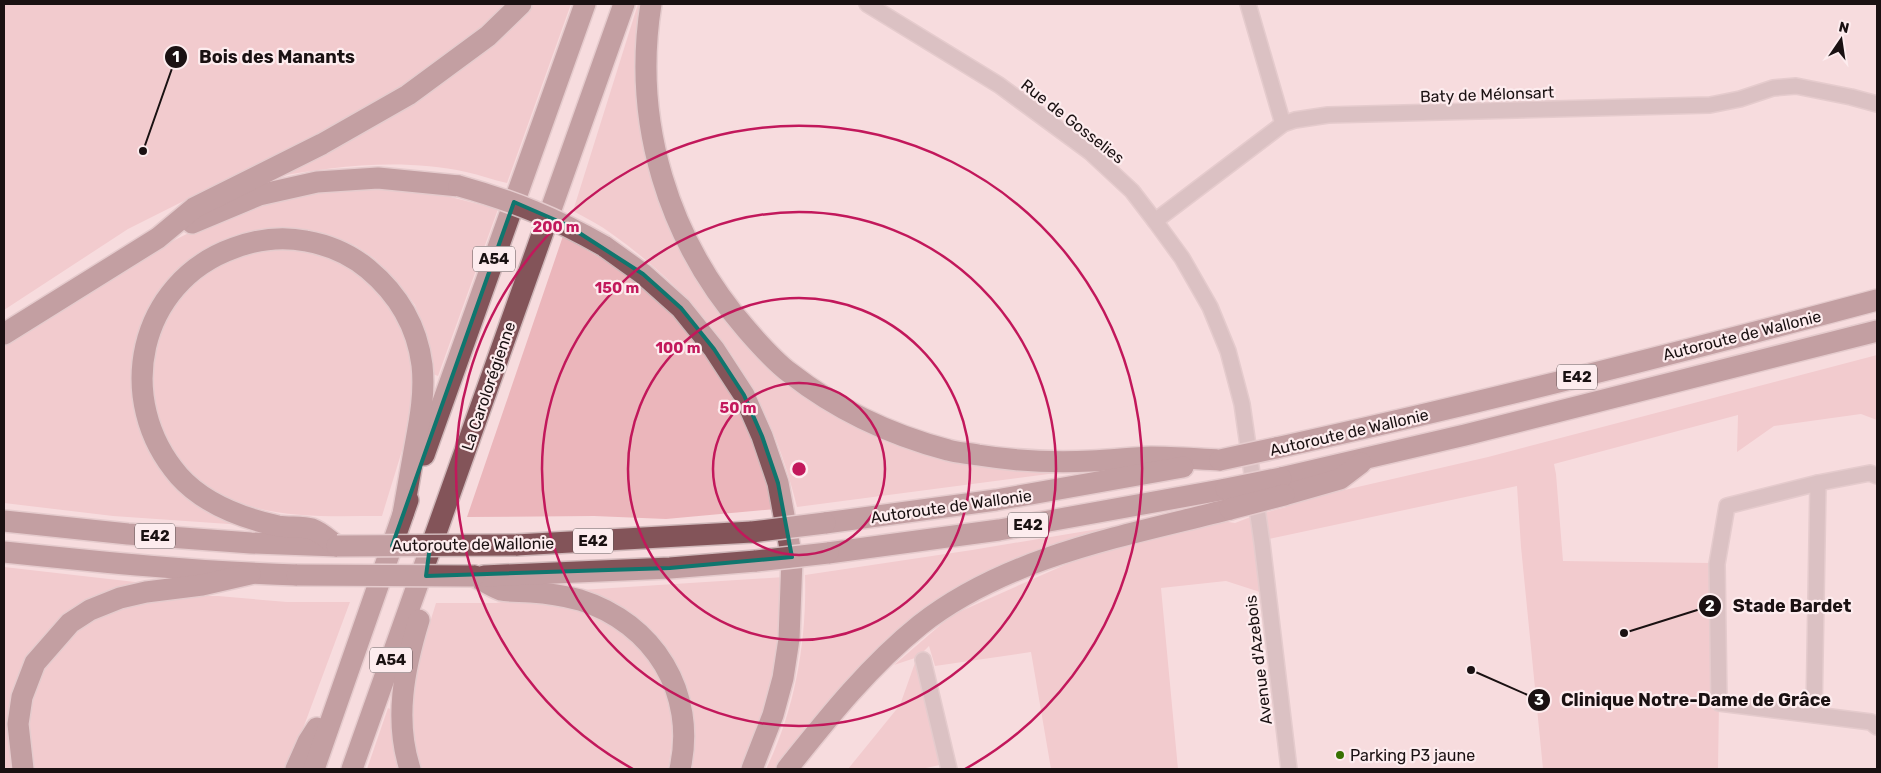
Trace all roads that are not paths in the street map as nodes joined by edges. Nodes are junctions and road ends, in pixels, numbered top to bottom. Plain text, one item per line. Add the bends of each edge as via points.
1 (521, 4) edge
2 (585, 4) edge
3 (624, 4) edge
4 (651, 4) edge
5 (867, 4) edge
6 (1248, 4) edge
7 (1877, 104) edge
8 (1283, 124) junction
9 (1155, 221) junction
10 (158, 238) junction
11 (1877, 300) edge
12 (1877, 331) edge
13 (4, 334) edge
14 (1220, 460) junction
15 (1877, 476) edge
16 (1818, 483) junction
17 (1228, 499) junction
18 (403, 514) junction
19 (4, 521) edge
20 (310, 537) junction
21 (1262, 547) joint
22 (429, 551) junction
23 (4, 552) edge
24 (250, 574) junction
25 (503, 583) junction
26 (923, 660) dead end
27 (344, 685) junction
28 (1814, 714) junction
29 (1875, 719) edge
30 (23, 769) edge
31 (296, 769) edge
32 (314, 769) edge
33 (352, 769) edge
34 (410, 769) edge
35 (680, 769) edge
36 (752, 769) edge
37 (787, 769) edge
38 (949, 769) edge
39 (1289, 769) edge

1 - 10 highway via 488,36 408,95 322,144 194,208
2 - 18 highway, A54
3 - 22 highway, La Carolorégienne / A54
4 - 14 highway via 647,64 649,111 657,162 670,203 706,276 729,309 789,372 864,420 950,451 1038,462 1151,457
5 - 9 street, Rue de Gosselies via 999,85 1090,152 1132,191
6 - 8 street
7 - 8 street, Baty de Mélonsart via 1851,96 1785,86 1710,105 1328,116
8 - 9 street, Baty de Mélonsart
9 - 21 street, Rue de Gosselies via 1182,258 1210,307 1228,351 1242,404
10 - 13 highway
10 - 36 highway, bridge via 259,195 318,182 378,178 459,186 536,210 604,246 643,274 681,308 714,349 744,395 778,483 792,558 790,640 773,715
11 - 14 highway, Autoroute de Wallonie / E42, bridge via 1461,406
12 - 17 highway, Autoroute de Wallonie / E42, bridge via 1367,458 1340,479 1282,486
14 - 20 highway, Autoroute de Wallonie / E42, bridge via 1005,498 752,532 516,545 338,546
15 - 16 street via 1870,473
16 - 28 street
16 - 28 street via 1727,506 1717,564 1719,703
17 - 25 highway, Autoroute de Wallonie / E42, bridge via 828,553
17 - 37 highway via 1016,569 962,597 920,625 873,668
18 - 20 highway via 423,402 422,365 415,332 404,309 392,292 358,262 337,250 292,238 268,238 243,244 220,252 198,266 179,283 156,316 143,360 142,395 146,414 165,456 180,476 206,498 233,513
18 - 27 highway, A54
19 - 20 highway, E42 via 251,543
21 - 39 street, Avenue d'Azebois
22 - 33 highway, La Carolorégienne / A54
22 - 34 highway via 422,610 401,705
23 - 24 highway, Autoroute de Wallonie / E42
24 - 25 highway, Autoroute de Wallonie / E42, bridge via 474,576
24 - 30 highway via 120,598 90,610 70,624 36,663 22,696 18,724
25 - 35 highway via 579,600 608,611 635,630 658,653 671,675 681,708 684,740
26 - 38 street
27 - 31 highway via 308,742
27 - 32 highway, A54
28 - 29 street

